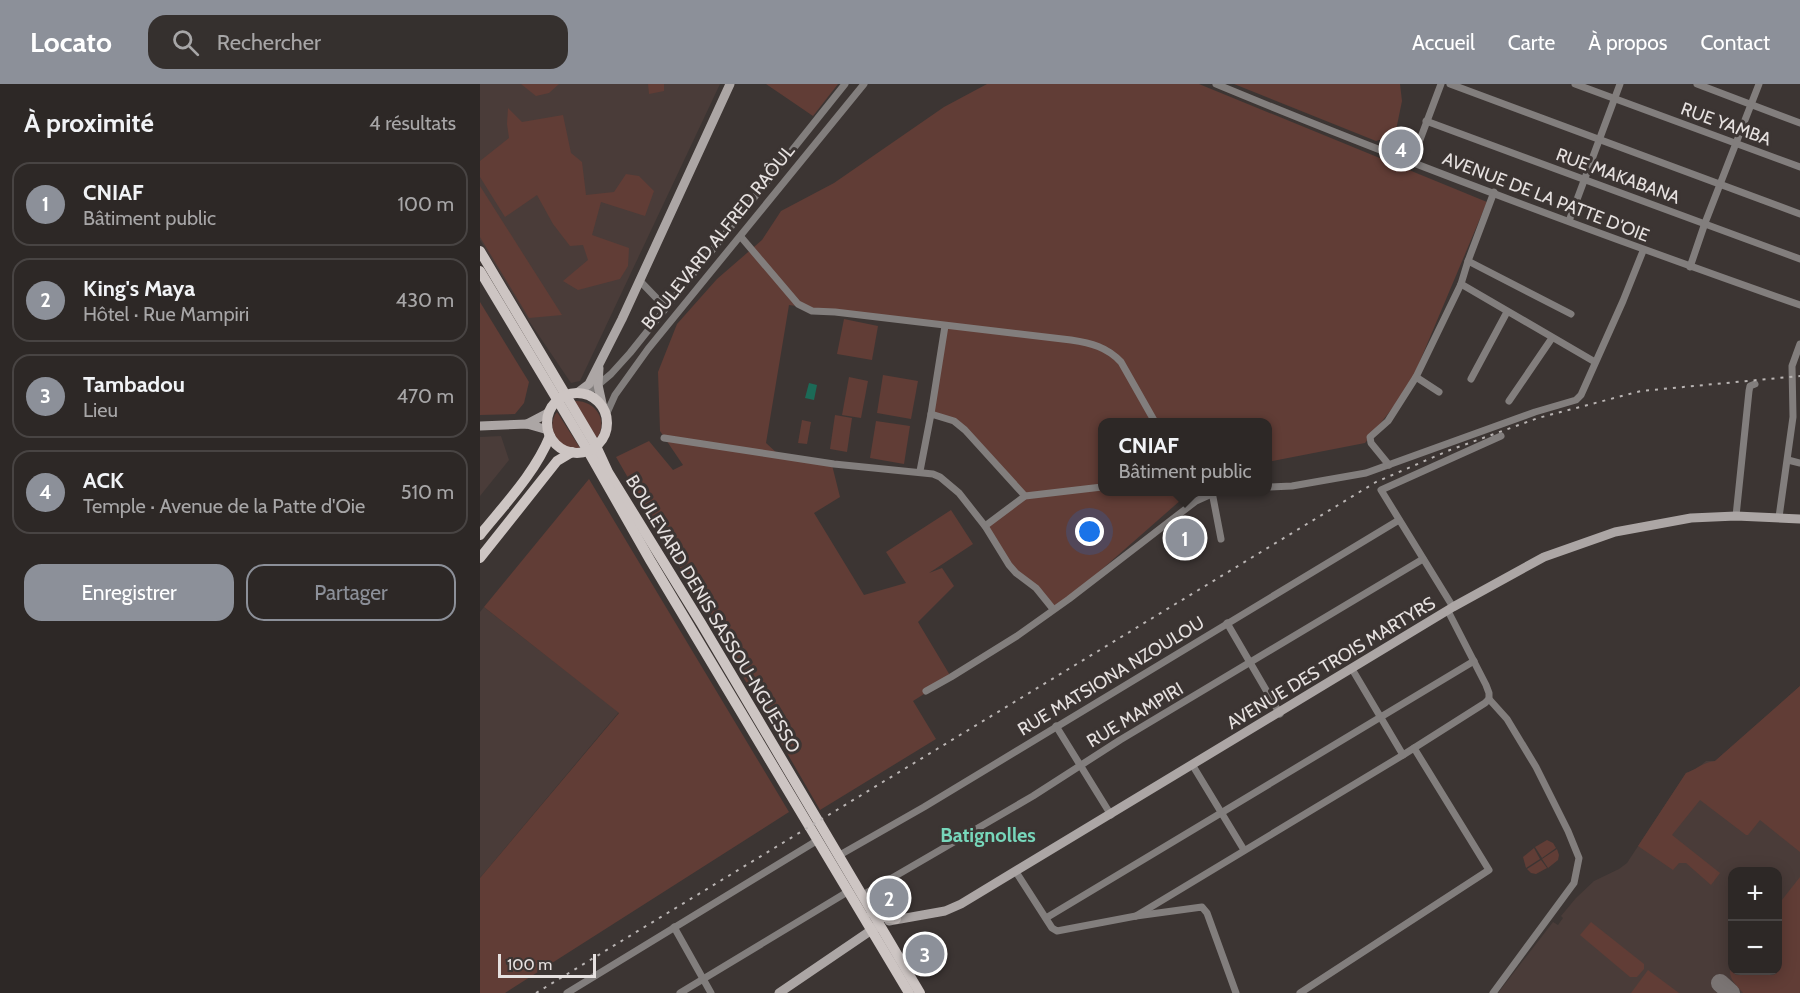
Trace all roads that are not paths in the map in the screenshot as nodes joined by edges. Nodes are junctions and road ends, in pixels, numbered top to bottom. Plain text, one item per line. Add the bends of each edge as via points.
1 (730, 84) edge
2 (845, 84) edge
3 (864, 84) edge
4 (1216, 84) edge
5 (1441, 84) edge
6 (1450, 84) edge
7 (1575, 84) edge
8 (1620, 84) edge
9 (1697, 84) edge
10 (1759, 84) edge
11 (1614, 99) junction
12 (1750, 105) junction
13 (1426, 121) junction
14 (1800, 123) edge
15 (1598, 139) junction
16 (1736, 144) junction
17 (1412, 161) junction
18 (1800, 167) edge
19 (1584, 179) junction
20 (1721, 185) junction
21 (1494, 192) junction
22 (1800, 214) edge
23 (1569, 221) junction
24 (1705, 224) junction
25 (741, 237) junction
26 (480, 251) edge
27 (1643, 251) junction
28 (1800, 258) edge
29 (1468, 261) junction
30 (1690, 267) junction
31 (480, 271) edge
32 (640, 281) junction
33 (1461, 284) junction
34 (1800, 305) edge
35 (666, 308) junction
36 (1507, 312) junction
37 (1571, 314) dead end
38 (945, 326) junction
39 (1552, 338) junction
40 (1800, 344) edge
41 (1595, 362) junction
42 (599, 365) junction
43 (1416, 377) junction
44 (1471, 380) dead end
45 (1755, 384) dead end
46 (598, 386) junction
47 (1439, 392) dead end
48 (572, 396) junction
49 (1509, 400) dead end
50 (604, 411) junction
51 (549, 413) junction
52 (931, 414) junction
53 (1797, 417) edge
54 (1152, 418) edge
55 (527, 424) junction
56 (480, 426) edge
57 (549, 433) junction
58 (1501, 436) dead end
59 (664, 438) dead end
60 (592, 448) junction
61 (572, 452) junction
62 (1788, 460) junction
63 (1800, 463) edge
64 (1389, 465) junction
65 (920, 471) junction
66 (1098, 487) edge
67 (1272, 488) edge
68 (1025, 496) junction
69 (1205, 496) edge
70 (1214, 496) edge
71 (1736, 516) junction
72 (1779, 517) junction
73 (1800, 519) edge
74 (1399, 520) junction
75 (985, 526) junction
76 (480, 535) edge
77 (1221, 539) dead end
78 (480, 558) edge
79 (1423, 559) junction
80 (1053, 609) junction
81 (1450, 609) junction
82 (1227, 623) junction
83 (1474, 661) junction
84 (1251, 663) junction
85 (1352, 669) junction
86 (926, 691) dead end
87 (1489, 699) junction
88 (1280, 714) junction
89 (1381, 716) junction
90 (1056, 726) junction
91 (1414, 748) junction
92 (1403, 755) junction
93 (1081, 765) junction
94 (1193, 766) junction
95 (1221, 812) junction
96 (1111, 815) junction
97 (818, 840) junction
98 (1244, 850) junction
99 (838, 856) junction
100 (1016, 872) junction
101 (849, 891) junction
102 (861, 896) junction
103 (872, 913) junction
104 (1136, 916) junction
105 (901, 918) junction
106 (1046, 918) junction
107 (674, 927) junction
108 (877, 929) junction
109 (703, 979) junction
110 (567, 993) edge
111 (680, 993) edge
112 (711, 993) edge
113 (779, 993) edge
114 (909, 993) edge
115 (920, 993) edge
116 (1236, 993) edge
117 (1300, 993) edge
118 (1493, 993) edge

1 - 32 main road
2 - 35 street, BOULEVARD ALFRED RAÔUL
3 - 25 street, BOULEVARD ALFRED RAÔUL
4 - 17 street, AVENUE DE LA PATTE D'OIE
5 - 13 street
6 - 15 street
7 - 11 street, RUE YAMBA
8 - 11 street
9 - 12 street
10 - 12 street
11 - 15 street
11 - 16 street, RUE YAMBA
12 - 14 street
12 - 16 street
13 - 17 street
13 - 19 street, RUE MAKABANA
15 - 19 street
15 - 20 street
16 - 18 street, RUE YAMBA
16 - 20 street
17 - 21 street, AVENUE DE LA PATTE D'OIE
19 - 23 street
19 - 24 street, RUE MAKABANA
20 - 22 street
20 - 24 street
21 - 23 street, AVENUE DE LA PATTE D'OIE
21 - 29 street
23 - 27 street, AVENUE DE LA PATTE D'OIE
24 - 28 street, RUE MAKABANA
24 - 30 street
25 - 38 street via 802,307
25 - 50 street, BOULEVARD ALFRED RAÔUL via 637,364
26 - 48 main road, BOULEVARD DENIS SASSOU-NGUESSO
27 - 30 street, AVENUE DE LA PATTE D'OIE
27 - 41 street
29 - 33 street
29 - 37 street
30 - 34 street, AVENUE DE LA PATTE D'OIE
31 - 48 main road, BOULEVARD DENIS SASSOU-NGUESSO
32 - 35 street
32 - 42 main road
33 - 36 street
33 - 43 street
35 - 46 street, BOULEVARD ALFRED RAÔUL
36 - 39 street
36 - 44 street
38 - 52 street
38 - 54 street via 1087,342 1104,348 1121,362
39 - 41 street
39 - 49 street
40 - 53 street via 1792,366
41 - 64 street via 1576,400
42 - 46 main road
42 - 48 main road via 589,384
43 - 47 street
43 - 64 street via 1388,421 1369,439
45 - 71 street via 1749,391
46 - 48 street, BOULEVARD ALFRED RAÔUL
46 - 50 main road
48 - 50 main road via 598,402
48 - 51 main road
48 - 60 main road, BOULEVARD DENIS SASSOU-NGUESSO
50 - 60 main road via 605,432
51 - 55 main road
51 - 57 main road
52 - 65 street
52 - 68 street via 954,421 965,430
53 - 62 street
55 - 56 main road
55 - 57 main road
57 - 61 main road via 555,444
57 - 76 main road via 543,454
58 - 74 street via 1382,488 1380,492
59 - 65 street via 834,464
60 - 61 main road
60 - 97 main road, BOULEVARD DENIS SASSOU-NGUESSO via 650,560
60 - 99 main road, BOULEVARD DENIS SASSOU-NGUESSO
61 - 78 main road via 557,461
62 - 63 street
62 - 72 street
64 - 67 street via 1366,473
65 - 75 street via 950,484
66 - 68 street
68 - 75 street
69 - 80 street
70 - 77 street
71 - 72 main road, AVENUE DES TROIS MARTYRS
71 - 81 main road, AVENUE DES TROIS MARTYRS via 1641,526 1574,545 1523,567
72 - 73 main road, AVENUE DES TROIS MARTYRS
74 - 79 street
74 - 82 street, RUE MATSIONA NZOULOU
75 - 80 street via 1009,565
79 - 81 street
79 - 84 street, RUE MAMPIRI
80 - 86 street
81 - 83 street
81 - 85 main road, AVENUE DES TROIS MARTYRS
82 - 84 street
82 - 90 street, RUE MATSIONA NZOULOU
83 - 87 street
83 - 89 street
84 - 88 street
84 - 93 street, RUE MAMPIRI
85 - 88 main road, AVENUE DES TROIS MARTYRS
85 - 89 street
87 - 91 street
87 - 118 street via 1507,719 1536,767 1579,858 1574,883
88 - 94 main road, AVENUE DES TROIS MARTYRS
89 - 92 street
89 - 95 street
90 - 93 street
90 - 99 street, RUE MATSIONA NZOULOU
91 - 92 street
91 - 117 street via 1489,870
92 - 98 street
93 - 96 street
93 - 102 street, RUE MAMPIRI
94 - 95 street
94 - 96 main road, AVENUE DES TROIS MARTYRS
95 - 98 street
95 - 106 street
96 - 100 main road, AVENUE DES TROIS MARTYRS
97 - 101 main road, BOULEVARD DENIS SASSOU-NGUESSO
97 - 107 street
98 - 104 street
99 - 102 main road, BOULEVARD DENIS SASSOU-NGUESSO
100 - 105 main road, AVENUE DES TROIS MARTYRS via 952,908
100 - 106 street
101 - 108 main road, BOULEVARD DENIS SASSOU-NGUESSO
101 - 109 street
102 - 103 main road, BOULEVARD DENIS SASSOU-NGUESSO
103 - 105 main road
103 - 108 main road, BOULEVARD DENIS SASSOU-NGUESSO
104 - 106 street via 1057,931
104 - 116 street via 1202,907 1208,913
105 - 108 main road, AVENUE DES TROIS MARTYRS
107 - 109 street
107 - 110 street
108 - 113 main road, AVENUE DES TROIS MARTYRS
108 - 114 main road, BOULEVARD DENIS SASSOU-NGUESSO
108 - 115 main road, BOULEVARD DENIS SASSOU-NGUESSO
109 - 111 street
109 - 112 street

